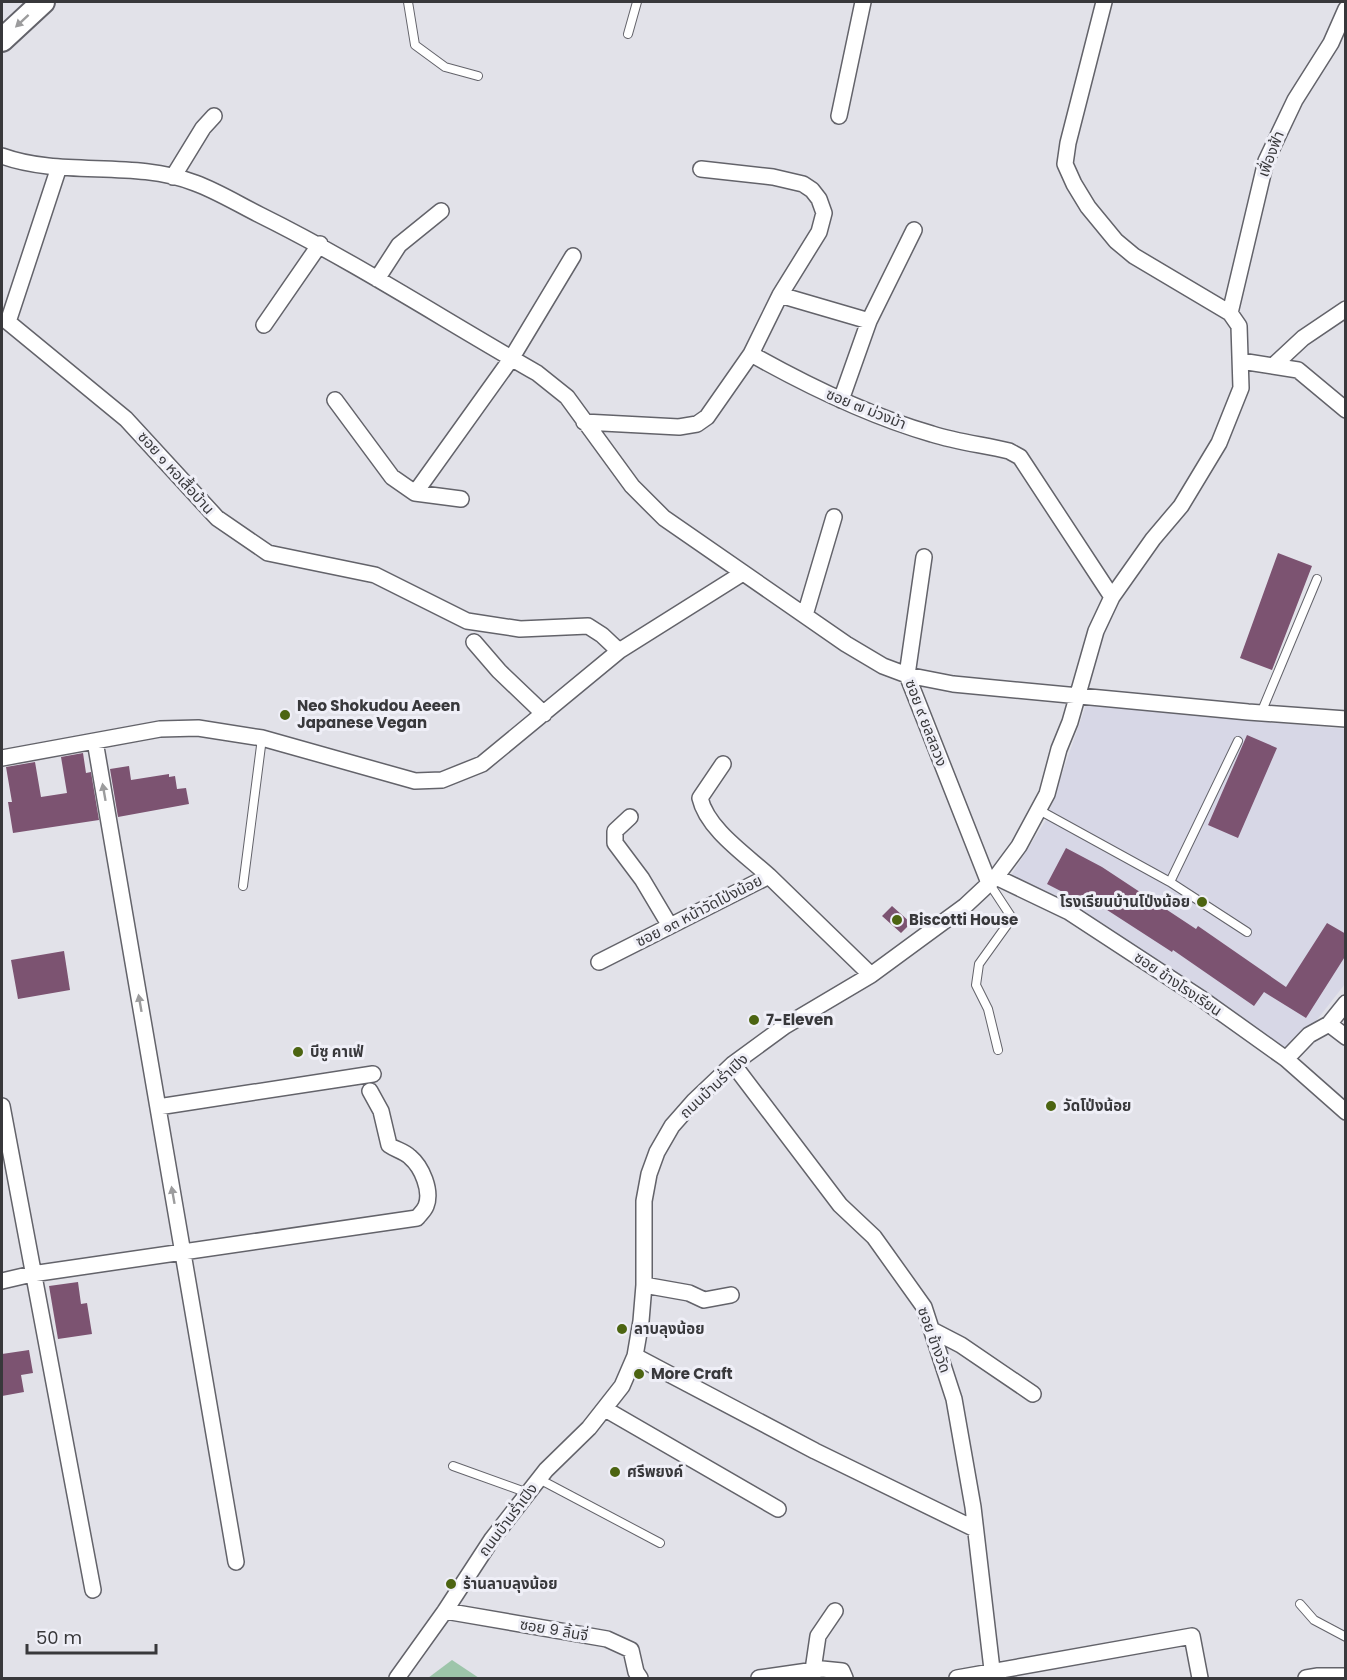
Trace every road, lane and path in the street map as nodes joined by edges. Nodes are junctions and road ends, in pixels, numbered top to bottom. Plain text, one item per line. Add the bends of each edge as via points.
1 (43, 2) edge
2 (408, 2) edge
3 (637, 2) edge
4 (863, 2) edge
5 (1104, 2) edge
6 (1346, 9) edge
7 (628, 34) dead end
8 (2, 40) edge
9 (478, 76) dead end
10 (214, 116) dead end
11 (839, 116) dead end
12 (2, 156) edge
13 (59, 166) junction
14 (701, 169) dead end
15 (173, 177) junction
16 (441, 211) dead end
17 (914, 230) dead end
18 (320, 244) junction
19 (573, 256) dead end
20 (377, 279) junction
21 (780, 295) junction
22 (1346, 309) edge
23 (1230, 313) junction
24 (869, 321) junction
25 (264, 325) dead end
26 (751, 354) junction
27 (511, 359) junction
28 (1241, 361) junction
29 (1273, 366) junction
30 (335, 400) dead end
31 (841, 400) junction
32 (1346, 410) edge
33 (585, 422) junction
34 (415, 493) junction
35 (461, 499) dead end
36 (834, 517) dead end
37 (924, 557) dead end
38 (743, 573) junction
39 (1317, 579) dead end
40 (1112, 597) junction
41 (805, 615) junction
42 (474, 642) dead end
43 (619, 651) junction
44 (907, 675) junction
45 (1077, 695) junction
46 (1261, 713) junction
47 (544, 714) junction
48 (1346, 719) edge
49 (262, 738) junction
50 (95, 741) junction
51 (1238, 741) dead end
52 (2, 758) edge
53 (723, 764) dead end
54 (1040, 810) junction
55 (630, 817) dead end
56 (769, 876) junction
57 (992, 880) junction
58 (1170, 882) junction
59 (243, 886) dead end
60 (670, 926) junction
61 (1247, 932) dead end
62 (599, 962) dead end
63 (871, 975) junction
64 (1346, 1003) edge
65 (1329, 1024) junction
66 (1346, 1037) edge
67 (998, 1050) dead end
68 (1286, 1059) junction
69 (733, 1064) junction
70 (372, 1074) dead end
71 (370, 1091) dead end
72 (2, 1106) edge
73 (158, 1107) junction
74 (1346, 1112) edge
75 (183, 1253) junction
76 (32, 1274) junction
77 (2, 1281) edge
78 (644, 1285) junction
79 (731, 1295) dead end
80 (932, 1330) junction
81 (635, 1356) junction
82 (1033, 1394) dead end
83 (605, 1409) junction
84 (453, 1466) dead end
85 (539, 1479) junction
86 (528, 1493) junction
87 (778, 1509) dead end
88 (975, 1529) junction
89 (660, 1543) dead end
90 (236, 1562) dead end
91 (93, 1590) dead end
92 (1300, 1605) dead end
93 (445, 1611) junction
94 (835, 1611) dead end
95 (1346, 1637) edge
96 (813, 1670) junction
97 (993, 1676) edge
98 (1346, 1676) edge
99 (397, 1678) edge
100 (640, 1678) edge
101 (759, 1678) edge
102 (845, 1678) edge
103 (957, 1678) edge
104 (1200, 1678) edge
105 (1306, 1678) edge

1 -> 8 main road
2 - 9 lane via 415,45 445,67
3 - 7 lane
4 - 11 street
5 - 23 street via 1065,164 1088,207 1116,241 1134,256
6 - 23 street, เฟื่องฟ้า via 1266,161
10 - 15 street via 202,128
12 - 13 street
13 - 15 street via 150,171
13 - 43 street, ซอย ๑ หอเสื้อบ้าน via 9,322 126,419 217,518 268,553 375,575 468,621 520,629 588,626
14 - 21 street via 803,184 819,199 824,213 819,232
15 - 18 street via 194,182
16 - 20 street via 399,245
17 - 24 street
18 - 20 street
18 - 25 street
19 - 27 street
20 - 27 street
21 - 24 street
21 - 26 street
22 - 29 street via 1303,338
23 - 28 street, ถนนบ้านร่ำเปิง via 1239,326
24 - 31 street
26 - 31 street, ซอย ๗ ม่วงม้า
26 - 33 street via 707,417 697,424 679,428
27 - 33 street via 537,373 567,397
27 - 34 street
28 - 29 street
28 - 40 street, ถนนบ้านร่ำเปิง via 1241,388 1220,442 1181,506
29 - 32 street via 1298,370
30 - 34 street via 392,477
31 - 40 street, ซอย ๗ ม่วงม้า via 932,435 1009,451 1020,457
33 - 38 street via 632,486 664,518
34 - 35 street
36 - 41 street
37 - 44 street, ซอย ๙ ยลสลวง
38 - 41 street
38 - 43 street
39 - 46 lane
40 - 45 street, ถนนบ้านร่ำเปิง via 1096,631
41 - 44 street via 883,666
42 - 47 street
43 - 47 street
44 - 45 street via 952,684
44 - 57 street, ซอย ๙ ยลสลวง
45 - 46 street
45 - 54 street, ถนนบ้านร่ำเปิง
46 - 48 street
47 - 49 street via 482,764 442,780 415,781
49 - 50 street via 198,728 160,729
49 - 59 lane
50 - 52 street
73 -> 50 street
51 - 58 lane
53 - 56 street via 700,798 705,814
54 - 57 street, ถนนบ้านร่ำเปิง via 1019,846
54 - 58 lane
55 - 60 street via 615,831 615,843
56 - 60 street, ซอย ๑๓ หน้าวัดโป่งน้อย
56 - 63 street, ซอย ๑๓ หน้าวัดโป่งน้อย
57 - 63 street, ถนนบ้านร่ำเปิง via 965,906
57 - 67 lane via 1012,918 979,964 976,985 988,1009
57 - 68 street, ซอย ข้างโรงเรียน via 1069,912
58 - 61 lane
60 - 62 street, ซอย ๑๓ หน้าวัดโป่งน้อย
63 - 69 street, ถนนบ้านร่ำเปิง via 785,1026
64 - 65 street
65 - 66 street
65 - 68 street via 1309,1035
68 - 74 street, ซอย ข้างโรงเรียน
69 - 78 street, ถนนบ้านร่ำเปิง via 672,1126 657,1152 644,1201
69 - 80 street, ซอย ข้างวัด via 840,1205 874,1237 924,1307
70 - 73 street
71 - 75 street via 381,1112 389,1145 409,1156 421,1169 427,1202 417,1218
72 - 76 street
75 -> 73 street
75 - 76 street
75 - 90 street
76 - 77 street
76 - 91 street
78 - 79 street via 689,1293 704,1300
78 - 81 street, ถนนบ้านร่ำเปิง
80 - 82 street
80 - 88 street, ซอย ข้างวัด via 954,1399
81 - 83 street, ถนนบ้านร่ำเปิง via 622,1386
81 - 88 street via 814,1451
83 - 85 street, ถนนบ้านร่ำเปิง
83 - 87 street
84 - 86 lane
85 - 86 street, ถนนบ้านร่ำเปิง
85 - 89 lane
86 - 93 street, ถนนบ้านร่ำเปิง
88 - 97 street, ซอย ข้างวัด
92 - 95 lane via 1314,1620
93 - 99 street, ถนนบ้านร่ำเปิง
93 - 100 street, ซอย 9 ลิ้นจี่ via 607,1639 631,1650
94 - 96 street via 818,1636
96 - 101 street
96 - 102 street via 842,1671
97 - 103 street
97 - 104 street via 1192,1636
98 - 105 street

